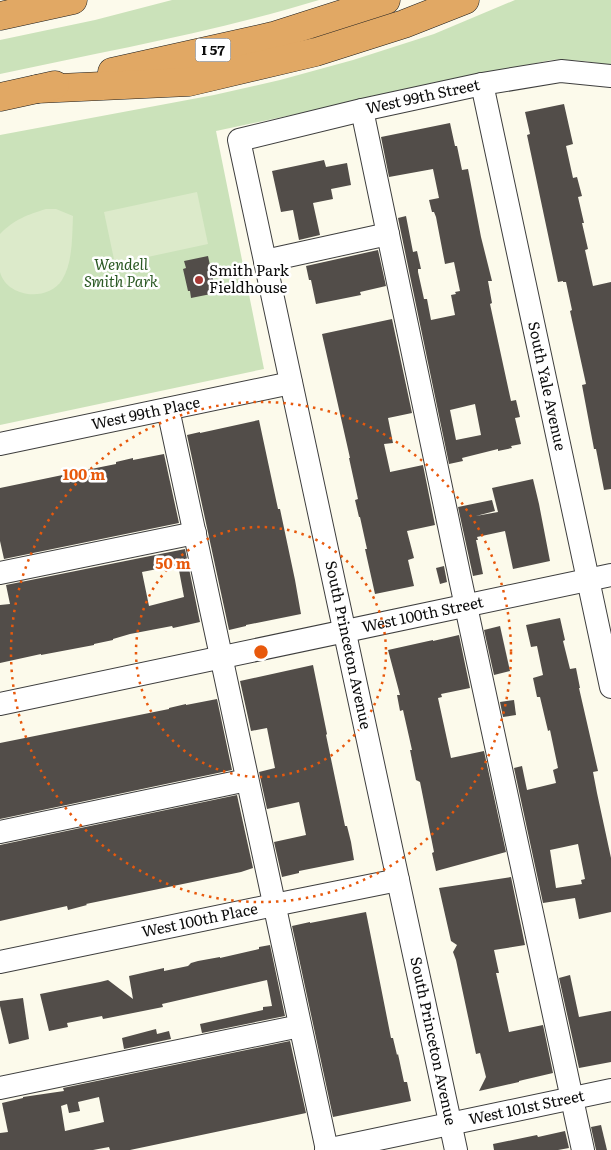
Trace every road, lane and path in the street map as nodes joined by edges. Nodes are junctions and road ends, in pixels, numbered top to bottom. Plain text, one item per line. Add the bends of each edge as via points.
1 (73, 0) edge
2 (386, 0) edge
3 (465, 0) edge
4 (0, 16) edge
5 (610, 81) edge
6 (482, 84) junction
7 (37, 89) junction
8 (0, 97) edge
9 (362, 110) junction
10 (239, 140) joint
11 (388, 234) junction
12 (265, 260) junction
13 (291, 383) junction
14 (168, 409) junction
15 (0, 444) edge
16 (195, 533) junction
17 (0, 573) edge
18 (611, 575) edge
19 (588, 580) junction
20 (466, 606) junction
21 (345, 631) junction
22 (221, 657) junction
23 (611, 687) edge
24 (0, 704) edge
25 (248, 780) junction
26 (0, 832) edge
27 (398, 880) junction
28 (274, 905) junction
29 (0, 962) edge
30 (300, 1026) junction
31 (0, 1088) edge
32 (611, 1090) edge
33 (572, 1098) junction
34 (450, 1124) junction
35 (327, 1150) edge
36 (456, 1150) edge
37 (583, 1150) edge

1 - 4 highway
2 - 7 highway, I 57 via 273,36
3 - 7 highway via 404,24 316,52 189,82
5 - 6 street, West 99th Street via 561,71
6 - 9 street, West 99th Street
6 - 19 street, South Yale Avenue
7 - 8 highway, I 57
9 - 10 street, West 99th Street
9 - 11 street
10 - 12 street, South Princeton Avenue
11 - 12 street
11 - 20 street
12 - 13 street, South Princeton Avenue
13 - 14 street, West 99th Place
13 - 21 street, South Princeton Avenue
14 - 15 street, West 99th Place
14 - 16 street
16 - 17 street
16 - 22 street
18 - 19 street, West 100th Street
19 - 20 street, West 100th Street
19 - 23 street, South Yale Avenue
20 - 21 street, West 100th Street
20 - 33 street
21 - 22 street, West 100th Street
21 - 27 street, South Princeton Avenue
22 - 24 street, West 100th Street
22 - 25 street
25 - 26 street
25 - 28 street
27 - 28 street, West 100th Place
27 - 34 street, South Princeton Avenue
28 - 29 street, West 100th Place
28 - 30 street
30 - 31 street
30 - 35 street
32 - 33 street, West 101st Street
33 - 34 street, West 101st Street
33 - 37 street
34 - 35 street, West 101st Street
34 - 36 street, South Princeton Avenue

